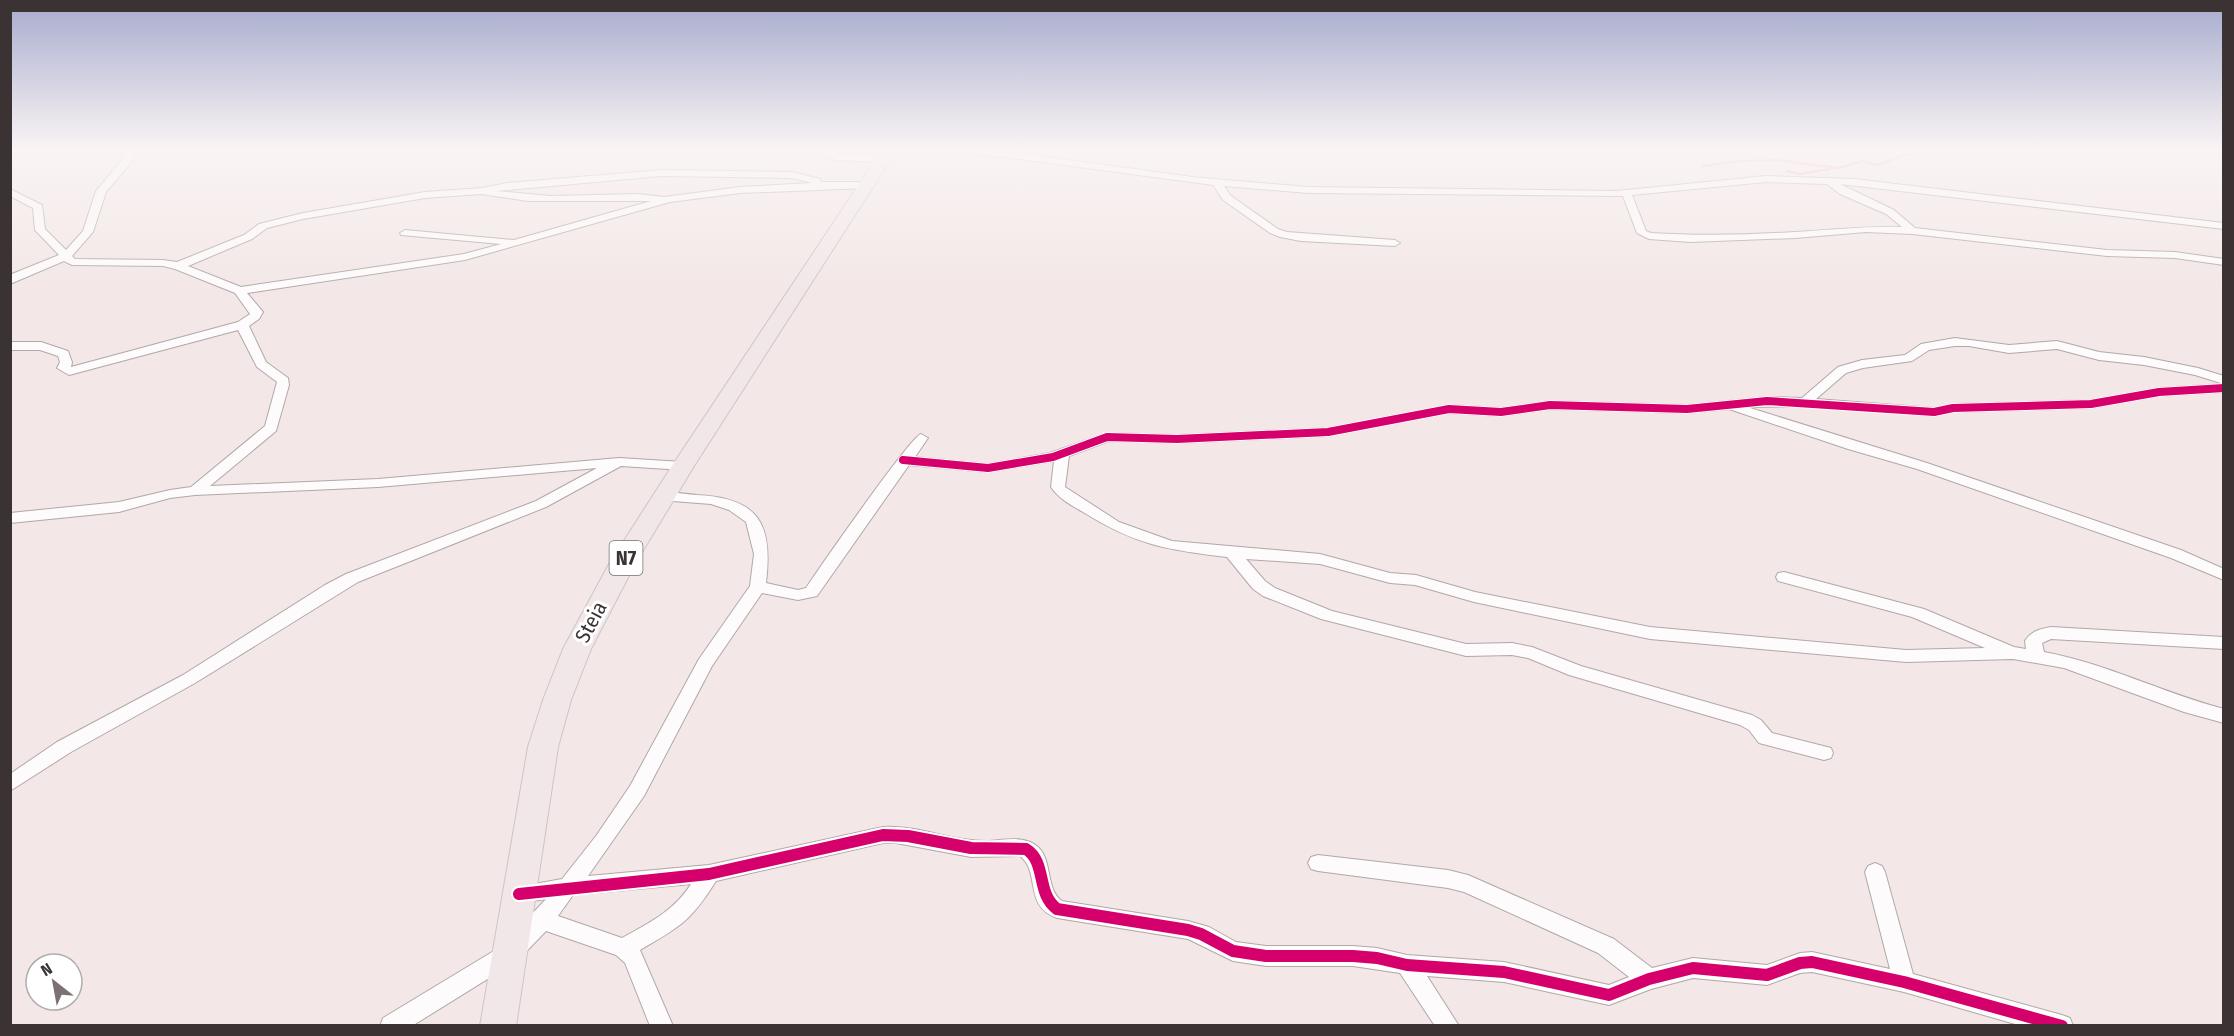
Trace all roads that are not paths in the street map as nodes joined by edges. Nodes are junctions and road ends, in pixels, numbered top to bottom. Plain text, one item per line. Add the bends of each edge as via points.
1 (18, 196) edge
2 (99, 196) edge
3 (417, 196) edge
4 (505, 196) edge
5 (614, 196) edge
6 (632, 196) edge
7 (690, 196) edge
8 (860, 196) edge
9 (1226, 196) edge
10 (1628, 196) edge
11 (1854, 196) edge
12 (1976, 196) edge
13 (669, 199) junction
14 (2223, 226) edge
15 (1912, 231) junction
16 (405, 232) dead end
17 (522, 242) junction
18 (1395, 243) dead end
19 (66, 256) junction
20 (2223, 262) edge
21 (178, 266) junction
22 (12, 277) edge
23 (240, 291) junction
24 (242, 325) junction
25 (10, 346) edge
26 (2223, 380) edge
27 (2223, 388) edge
28 (1805, 402) junction
29 (1728, 405) junction
30 (921, 438) dead end
31 (1062, 454) junction
32 (903, 460) junction
33 (620, 462) junction
34 (683, 466) junction
35 (195, 491) junction
36 (665, 497) junction
37 (11, 519) edge
38 (1232, 553) junction
39 (2223, 575) edge
40 (1784, 578) dead end
41 (758, 587) junction
42 (2223, 644) edge
43 (2013, 653) junction
44 (2036, 657) junction
45 (2223, 716) edge
46 (1824, 753) dead end
47 (10, 784) edge
48 (1318, 862) dead end
49 (1875, 872) dead end
50 (709, 874) junction
51 (568, 887) junction
52 (519, 894) junction
53 (542, 920) junction
54 (623, 948) junction
55 (510, 953) junction
56 (1407, 965) junction
57 (1649, 979) junction
58 (1904, 982) junction
59 (391, 1026) edge
60 (498, 1026) edge
61 (662, 1026) edge
62 (1448, 1026) edge
63 (2062, 1026) edge

1 - 19 street via 38,207 40,230
2 - 19 street via 89,230
3 - 21 street via 263,226 248,237
4 - 5 street
6 - 13 street
7 - 13 street
8 - 34 main road, Steia / N7
9 - 18 street via 1284,235
10 - 15 street via 1642,233 1649,236 1690,239
11 - 15 street via 1890,213
12 - 14 street
13 - 17 street
15 - 20 street
16 - 17 street
17 - 23 street via 453,260
19 - 21 street via 76,263
19 - 22 street
21 - 23 street
23 - 24 street via 257,312
24 - 25 street via 75,370 63,368 64,354 41,346
24 - 35 street via 261,364 283,381 272,426
26 - 28 street via 2057,345 2009,349 1955,342 1924,347 1908,358 1842,370
27 - 28 street via 2158,392 2091,404 1953,408 1934,412
28 - 29 street
29 - 31 street via 1679,409 1551,405 1492,412 1449,409 1328,432 1177,439 1107,437
29 - 39 street via 1922,466 2176,554
30 - 32 street
31 - 32 street via 988,468
31 - 38 street via 1059,491 1106,521 1153,541
32 - 41 street via 811,592 798,596
33 - 34 street
33 - 35 street via 378,483
33 - 47 street via 540,504 331,589 189,679 64,747
34 - 36 main road, Steia / N7
35 - 37 street via 119,507
36 - 41 street via 713,500 752,519 762,554
36 - 52 main road, Steia / N7 via 600,603 557,700 543,747
38 - 43 street via 1320,559 1474,597 1650,633 1906,656
38 - 46 street via 1269,592 1327,615 1466,651 1512,649 1532,653 1575,671 1746,720 1767,738
40 - 43 street via 1918,613
41 - 51 street via 705,663 637,791
42 - 44 street via 2051,633 2033,641
43 - 44 street
44 - 45 street via 2080,666
48 - 57 street via 1468,884 1606,946
49 - 58 street
50 - 51 street
50 - 54 street via 690,904 669,923
50 - 56 street via 893,834 974,849 1020,848 1029,850 1033,856 1047,901 1057,909 1188,930 1233,951 1266,956 1353,956
51 - 52 street
51 - 53 street
52 - 55 main road, Steia / N7
53 - 54 street
53 - 55 street
54 - 61 street via 633,957
55 - 59 street
55 - 60 main road, Steia / N7
56 - 57 street via 1504,972 1609,995
56 - 62 street
57 - 58 street via 1693,968 1767,975 1812,962
58 - 63 street

